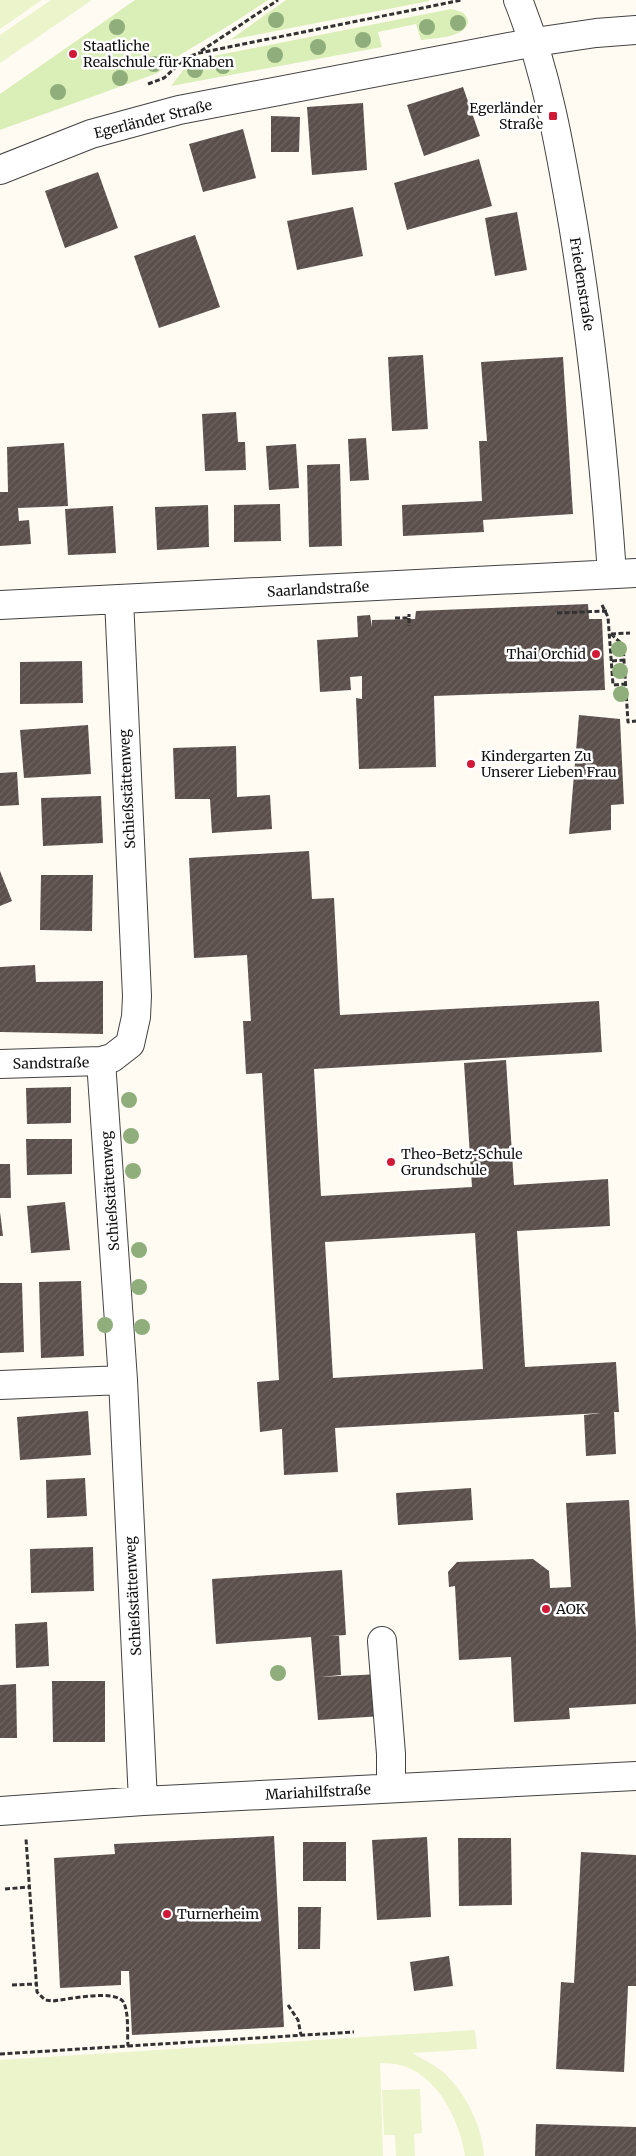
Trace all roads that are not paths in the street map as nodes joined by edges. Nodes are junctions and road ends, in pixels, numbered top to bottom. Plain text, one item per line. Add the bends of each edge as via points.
1 (518, 0) edge
2 (636, 30) edge
3 (535, 42) junction
4 (0, 170) edge
5 (624, 574) edge
6 (118, 599) junction
7 (0, 605) edge
8 (101, 1062) junction
9 (0, 1064) edge
10 (123, 1380) junction
11 (0, 1385) edge
12 (382, 1640) dead end
13 (636, 1776) edge
14 (391, 1788) junction
15 (143, 1801) junction
16 (0, 1811) edge

1 - 3 street, Friedenstraße
2 - 3 street, Egerländer Straße via 596,32
3 - 4 street, Egerländer Straße via 179,110 90,134
3 - 5 street, Friedenstraße via 553,116 589,323
5 - 6 street, Saarlandstraße
6 - 7 street, Saarlandstraße
6 - 8 street, Schießstättenweg via 136,1017 130,1044
8 - 9 street, Sandstraße
8 - 10 street, Schießstättenweg
10 - 11 street
10 - 15 street, Schießstättenweg
12 - 14 street
13 - 14 street, Mariahilfstraße
14 - 15 street, Mariahilfstraße
15 - 16 street, Mariahilfstraße

